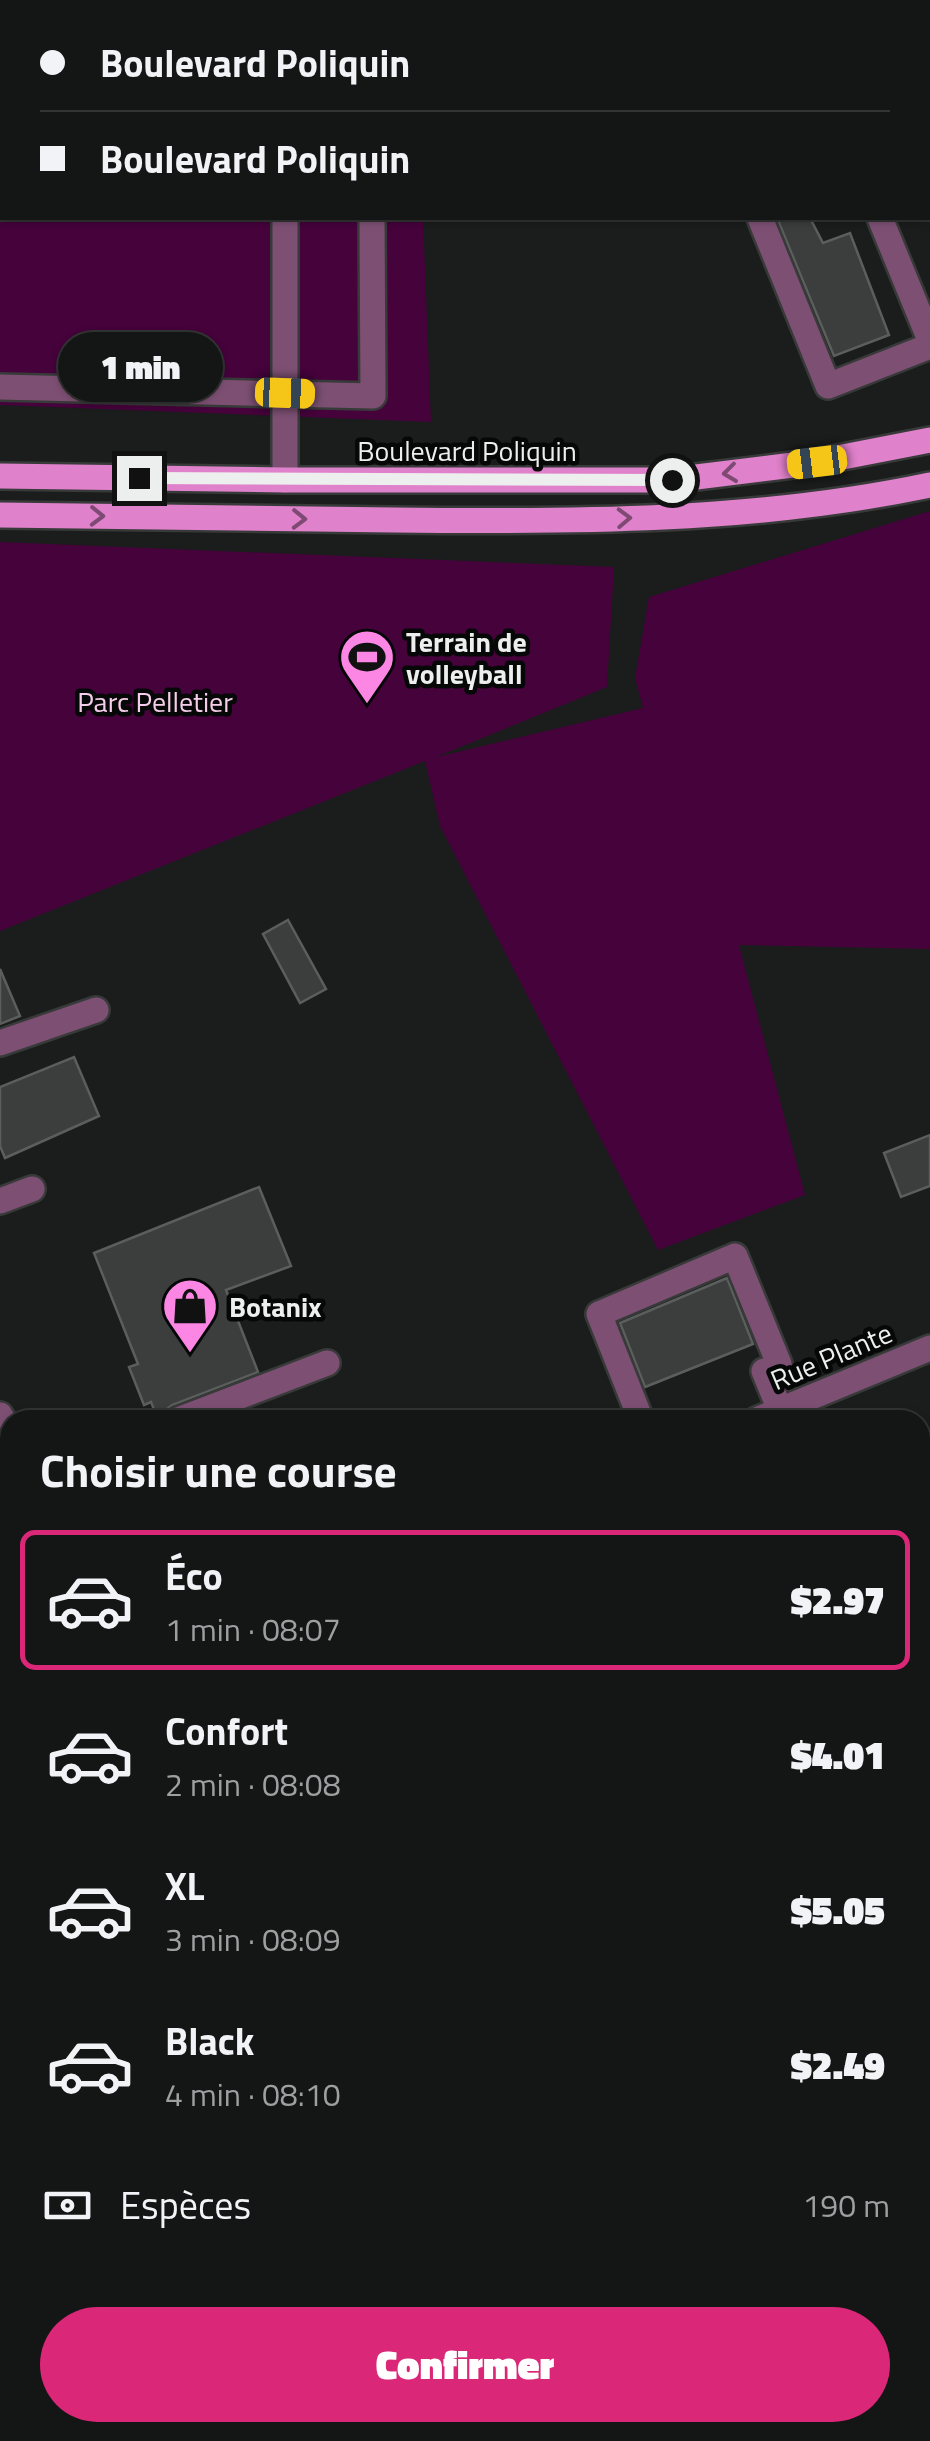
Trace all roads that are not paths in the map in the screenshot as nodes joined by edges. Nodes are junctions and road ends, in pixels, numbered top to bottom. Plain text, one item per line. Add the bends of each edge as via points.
1 (285, 220) edge
2 (372, 220) edge
3 (761, 220) edge
4 (881, 220) edge
5 (930, 343) edge
6 (0, 386) edge
7 (285, 393) junction
8 (930, 440) edge
9 (0, 476) edge
10 (285, 480) junction
11 (930, 485) edge
12 (0, 515) edge
13 (96, 1010) dead end
14 (0, 1043) edge
15 (32, 1189) dead end
16 (0, 1202) edge
17 (930, 1348) edge
18 (327, 1363) dead end
19 (204, 1410) edge
20 (636, 1410) edge
21 (768, 1410) edge
22 (780, 1410) edge

1 - 7 street
2 - 7 street via 373,396
3 - 5 street via 828,386
4 - 5 street
6 - 7 street
7 - 10 street
8 -> 10 main road, Boulevard Poliquin via 672,480
9 - 10 main road, Boulevard Poliquin
12 -> 11 main road via 534,522 700,515
13 - 14 street
15 - 16 street
17 - 22 street, Rue Plante
18 - 19 street
20 - 21 street via 599,1314 735,1256 772,1367

